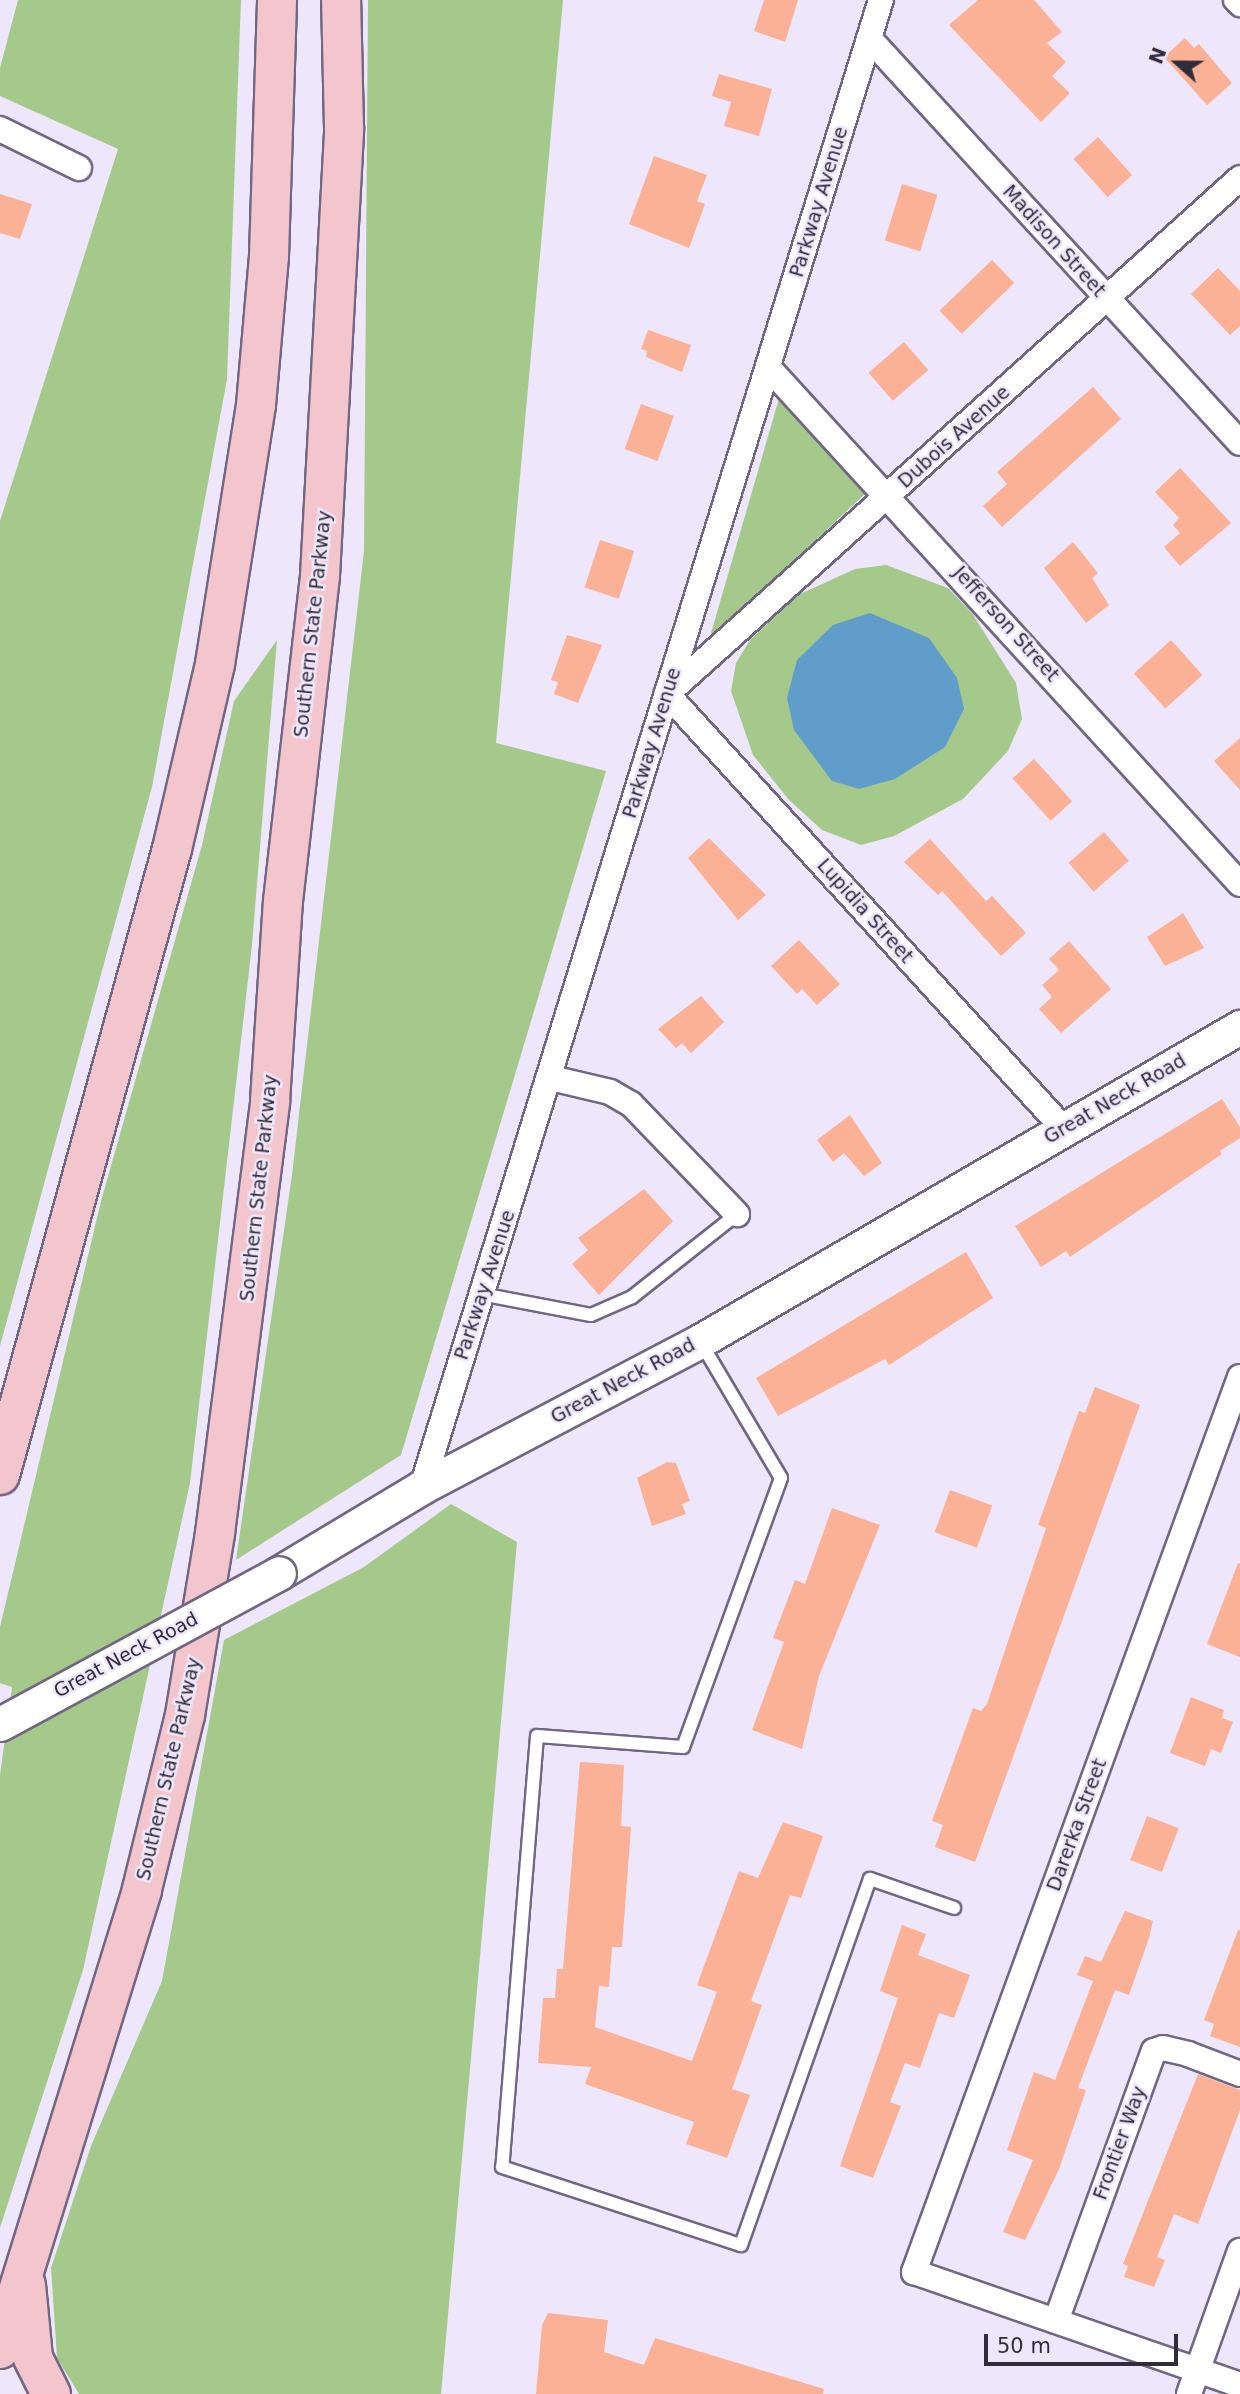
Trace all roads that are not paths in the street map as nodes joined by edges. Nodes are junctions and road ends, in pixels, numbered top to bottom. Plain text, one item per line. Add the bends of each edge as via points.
1 (277, 0) edge
2 (341, 0) edge
3 (881, 0) edge
4 (1236, 0) edge
5 (1240, 5) edge
6 (869, 38) junction
7 (0, 129) edge
8 (79, 168) dead end
9 (1240, 178) edge
10 (1107, 299) junction
11 (768, 367) junction
12 (1240, 443) edge
13 (890, 495) junction
14 (667, 694) junction
15 (1240, 884) edge
16 (1240, 1027) edge
17 (551, 1078) junction
18 (1063, 1128) junction
19 (737, 1214) joint
20 (481, 1294) junction
21 (700, 1340) junction
22 (1240, 1377) edge
23 (1235, 1408) edge
24 (0, 1475) edge
25 (422, 1487) junction
26 (0, 1724) edge
27 (954, 1908) dead end
28 (1240, 2074) edge
29 (1240, 2250) edge
30 (25, 2263) junction
31 (1056, 2322) junction
32 (0, 2349) edge
33 (1197, 2370) junction
34 (1240, 2385) edge
35 (51, 2394) edge
36 (1189, 2394) edge

1 - 24 highway via 269,256 256,405 215,664 172,849
2 - 30 highway, Southern State Parkway via 344,128 320,576 283,901 268,1114 215,1533 185,1715 142,1889
3 - 6 street, Parkway Avenue
4 - 5 street
6 - 10 street, Madison Street
6 - 11 street, Parkway Avenue
7 - 8 street
9 - 10 street, Dubois Avenue
10 - 12 street, Madison Street
10 - 13 street, Dubois Avenue
11 - 13 street, Jefferson Street
11 - 14 street, Parkway Avenue
13 - 14 street, Dubois Avenue
13 - 15 street, Jefferson Street
14 - 17 street, Parkway Avenue
14 - 18 street, Lupidia Street
16 - 18 main road, Great Neck Road
17 - 19 street via 610,1092 631,1104
17 - 20 street, Parkway Avenue
18 - 21 main road, Great Neck Road
19 - 20 lane via 632,1297 591,1315
20 - 25 street, Parkway Avenue
21 - 25 main road, Great Neck Road
21 - 27 lane via 781,1478 682,1747 537,1736 502,2167 741,2245 870,1879
22 - 23 street, Darerka Street
23 - 31 street, Darerka Street via 914,2272
25 - 26 main road, Great Neck Road, bridge via 306,1559
28 - 31 street, Frontier Way via 1188,2054 1163,2048 1154,2051
29 - 33 street
30 - 32 highway, Southern State Parkway
30 - 35 highway via 33,2358
31 - 33 street
33 - 34 street
33 - 36 street

